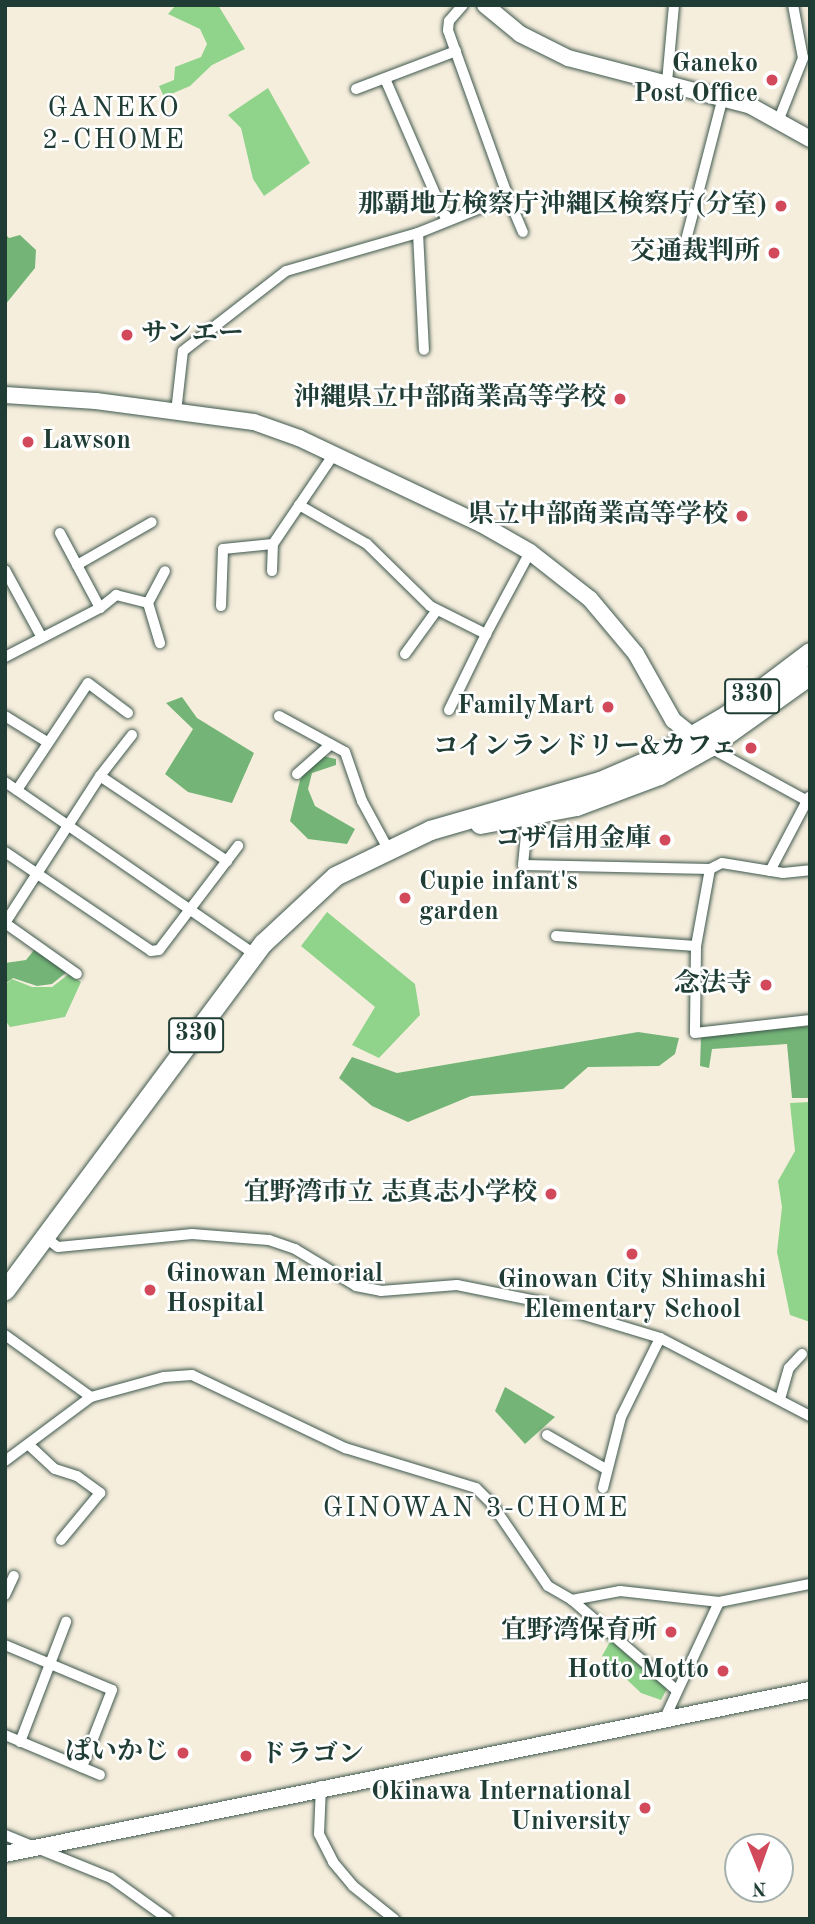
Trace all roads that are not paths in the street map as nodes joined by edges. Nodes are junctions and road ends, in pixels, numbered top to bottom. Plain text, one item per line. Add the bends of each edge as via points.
1 (463, 5) edge
2 (485, 5) edge
3 (674, 5) edge
4 (793, 5) edge
5 (456, 51) junction
6 (386, 80) junction
7 (667, 82) junction
8 (356, 89) dead end
9 (723, 97) junction
10 (779, 119) junction
11 (810, 139) edge
12 (508, 197) junction
13 (446, 219) junction
14 (523, 232) dead end
15 (418, 233) junction
16 (685, 244) dead end
17 (424, 350) dead end
18 (5, 395) edge
19 (176, 412) junction
20 (334, 454) junction
21 (299, 505) junction
22 (152, 522) dead end
23 (60, 533) dead end
24 (272, 544) junction
25 (530, 552) junction
26 (77, 565) junction
27 (5, 570) edge
28 (165, 571) dead end
29 (272, 571) dead end
30 (148, 603) junction
31 (221, 606) dead end
32 (100, 608) junction
33 (437, 610) junction
34 (486, 634) junction
35 (42, 639) junction
36 (160, 643) dead end
37 (810, 652) edge
38 (405, 653) dead end
39 (5, 657) edge
40 (810, 675) edge
41 (449, 710) dead end
42 (128, 713) dead end
43 (5, 716) edge
44 (279, 716) dead end
45 (132, 735) dead end
46 (47, 742) junction
47 (701, 742) junction
48 (331, 744) junction
49 (297, 774) dead end
50 (100, 776) junction
51 (5, 782) edge
52 (17, 790) junction
53 (807, 798) edge
54 (527, 810) junction
55 (68, 825) junction
56 (238, 846) dead end
57 (387, 847) junction
58 (5, 852) edge
59 (227, 861) junction
60 (710, 869) junction
61 (810, 870) edge
62 (770, 871) junction
63 (36, 873) junction
64 (193, 909) junction
65 (5, 923) edge
66 (556, 936) dead end
67 (696, 946) junction
68 (254, 954) junction
69 (77, 974) dead end
70 (810, 1020) edge
71 (45, 1237) junction
72 (5, 1290) edge
73 (5, 1335) edge
74 (660, 1338) junction
75 (803, 1354) dead end
76 (91, 1397) junction
77 (780, 1399) junction
78 (810, 1416) edge
79 (547, 1435) dead end
80 (29, 1445) junction
81 (5, 1461) edge
82 (606, 1469) junction
83 (603, 1488) dead end
84 (61, 1540) dead end
85 (14, 1576) dead end
86 (810, 1584) edge
87 (5, 1595) edge
88 (572, 1600) junction
89 (719, 1602) junction
90 (66, 1622) dead end
91 (5, 1645) edge
92 (50, 1664) junction
93 (675, 1689) junction
94 (810, 1690) edge
95 (664, 1720) junction
96 (5, 1735) edge
97 (20, 1742) junction
98 (82, 1767) junction
99 (100, 1775) dead end
100 (321, 1786) junction
101 (5, 1835) edge
102 (39, 1846) junction
103 (5, 1854) edge
104 (167, 1919) edge
105 (394, 1919) edge

1 - 5 street via 449,21
2 - 7 street via 520,34 568,58
3 - 7 street
4 - 10 street via 803,58
5 - 6 street
5 - 12 street
6 - 8 street
6 - 13 street
7 - 9 street
9 - 10 street
9 - 16 street
10 - 11 street
12 - 13 street
12 - 14 street
13 - 15 street
15 - 17 street
15 - 19 street via 286,271 183,351
18 - 19 street
19 - 20 street via 254,422
20 - 21 street
20 - 25 street
21 - 24 street
21 - 33 street via 367,544
22 - 26 street
23 - 26 street
24 - 29 street
24 - 31 street via 223,549
25 - 34 street
25 - 47 street via 590,599 623,636 673,720
26 - 32 street
27 - 35 street
28 - 30 street
30 - 32 street via 116,595
30 - 36 street
32 - 35 street
33 - 34 street
33 - 38 street
34 - 41 street
35 - 39 street
37 - 47 highway, 330
40 - 47 highway, 330
42 - 46 street via 88,683
43 - 46 street
44 - 48 street
45 - 50 street
46 - 52 street
47 - 53 street
47 - 54 highway, 330
48 - 49 street
48 - 57 street via 345,752 362,800
50 - 55 street
50 - 59 street
51 - 52 street
52 - 55 street
53 - 62 street
54 - 57 highway, 330 via 430,830
54 - 60 street via 523,865
55 - 63 street
55 - 64 street
56 - 59 street
57 - 68 highway, 330 via 326,883 286,917
58 - 63 street
59 - 64 street
60 - 62 street via 722,863
60 - 67 street
61 - 62 street
63 - 64 street via 151,951 159,950
63 - 65 street
64 - 68 street
65 - 69 street
66 - 67 street
67 - 70 street via 695,1033
68 - 71 highway, 330
71 - 72 highway, 330
71 - 74 street via 58,1247 192,1234 270,1240 295,1249 356,1286 380,1291 457,1285 541,1301
73 - 76 street
74 - 77 street
74 - 82 street via 621,1418
75 - 77 street via 789,1367
76 - 80 street
76 - 88 street via 164,1377 192,1375 345,1448 476,1488 548,1586
77 - 78 street
79 - 82 street
80 - 81 street
80 - 84 street via 55,1469 77,1476 100,1493
82 - 83 street
85 - 87 street
86 - 89 street
88 - 89 street via 620,1591
88 - 93 street
89 - 93 street
90 - 92 street
91 - 92 street
92 - 97 street
92 - 98 street via 111,1690
93 - 95 street
94 - 95 street
95 - 100 street
96 - 97 street
97 - 98 street
98 - 99 street
100 - 102 street
100 - 105 street via 318,1835 353,1886
101 - 102 street
102 - 103 street
102 - 104 street via 111,1878

